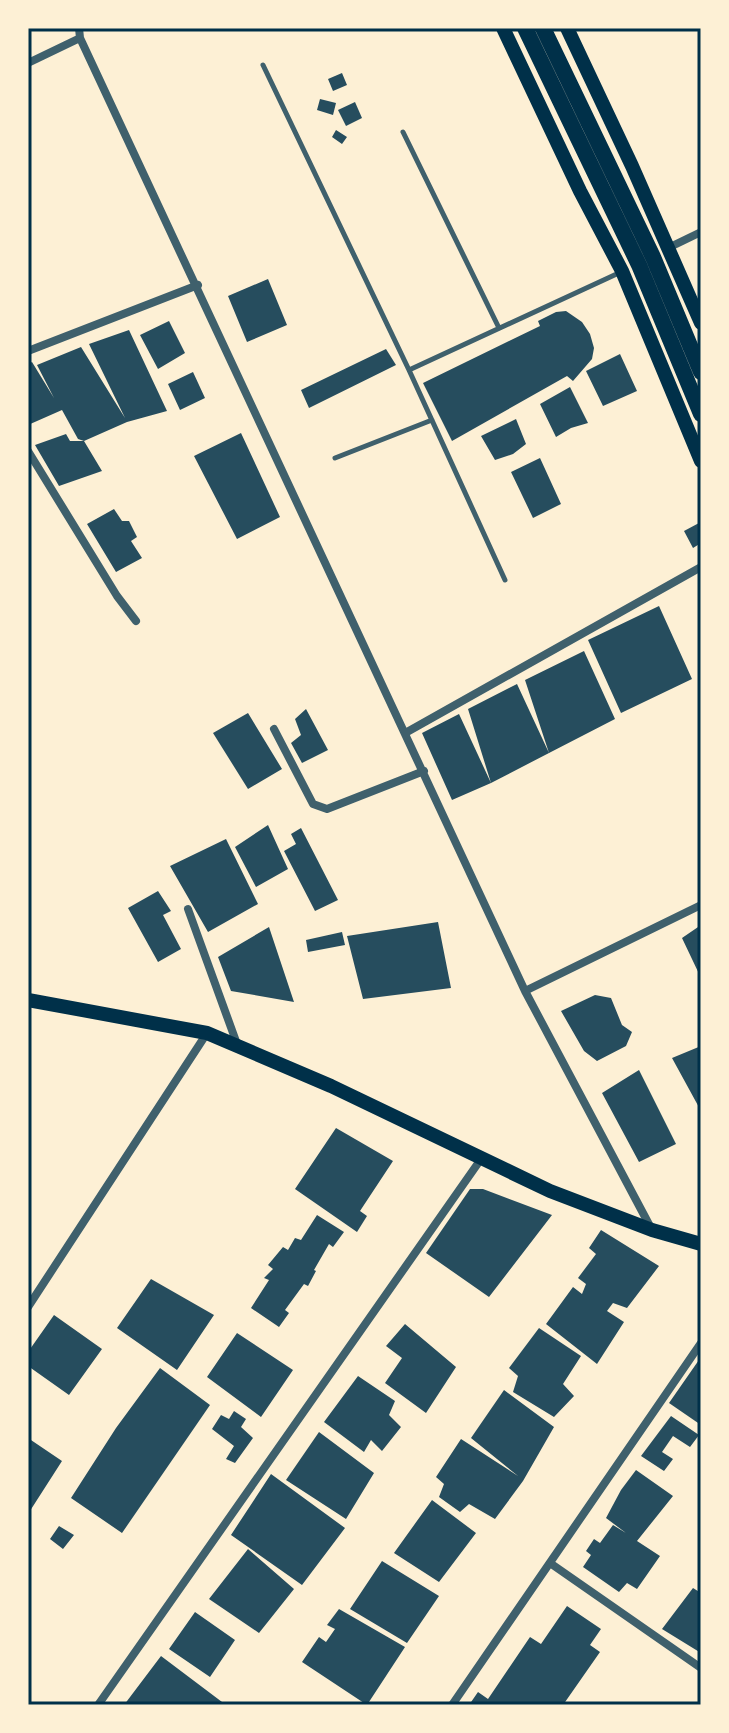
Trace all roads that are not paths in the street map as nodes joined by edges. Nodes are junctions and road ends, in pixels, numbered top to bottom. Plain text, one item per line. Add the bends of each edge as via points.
1 (503, 28) edge
2 (525, 28) edge
3 (543, 28) edge
4 (567, 28) edge
5 (80, 33) edge
6 (28, 63) edge
7 (263, 65) dead end
8 (403, 132) dead end
9 (701, 232) edge
10 (668, 248) junction
11 (622, 271) junction
12 (198, 285) junction
13 (701, 323) edge
14 (499, 328) junction
15 (28, 351) edge
16 (409, 370) junction
17 (701, 372) edge
18 (701, 414) edge
19 (432, 420) junction
20 (28, 451) edge
21 (335, 458) dead end
22 (701, 461) edge
23 (701, 567) edge
24 (505, 580) dead end
25 (136, 621) dead end
26 (274, 729) dead end
27 (407, 732) junction
28 (424, 771) junction
29 (701, 905) edge
30 (188, 909) dead end
31 (525, 991) junction
32 (28, 1000) edge
33 (207, 1033) junction
34 (237, 1044) junction
35 (481, 1159) junction
36 (652, 1230) junction
37 (698, 1247) edge
38 (28, 1307) edge
39 (701, 1343) edge
40 (550, 1563) junction
41 (701, 1668) edge
42 (98, 1705) edge
43 (452, 1705) edge

1 - 11 main road
2 - 18 main road via 639,265
3 - 17 main road via 653,257
4 - 10 main road
5 - 6 street
5 - 12 street
7 - 16 lane
8 - 14 lane
9 - 10 street
10 - 13 main road
11 - 14 lane
11 - 22 main road
12 - 15 street
12 - 27 street
14 - 16 lane
16 - 19 lane
19 - 21 lane
19 - 24 lane
20 - 25 street
23 - 27 street
26 - 28 street via 313,804 320,808
27 - 28 street
28 - 31 street
29 - 31 street
30 - 34 street
31 - 36 street
32 - 33 main road
33 - 34 main road
33 - 38 street
34 - 35 main road
35 - 36 main road
35 - 42 street
36 - 37 main road
39 - 40 street
40 - 41 street
40 - 43 street

